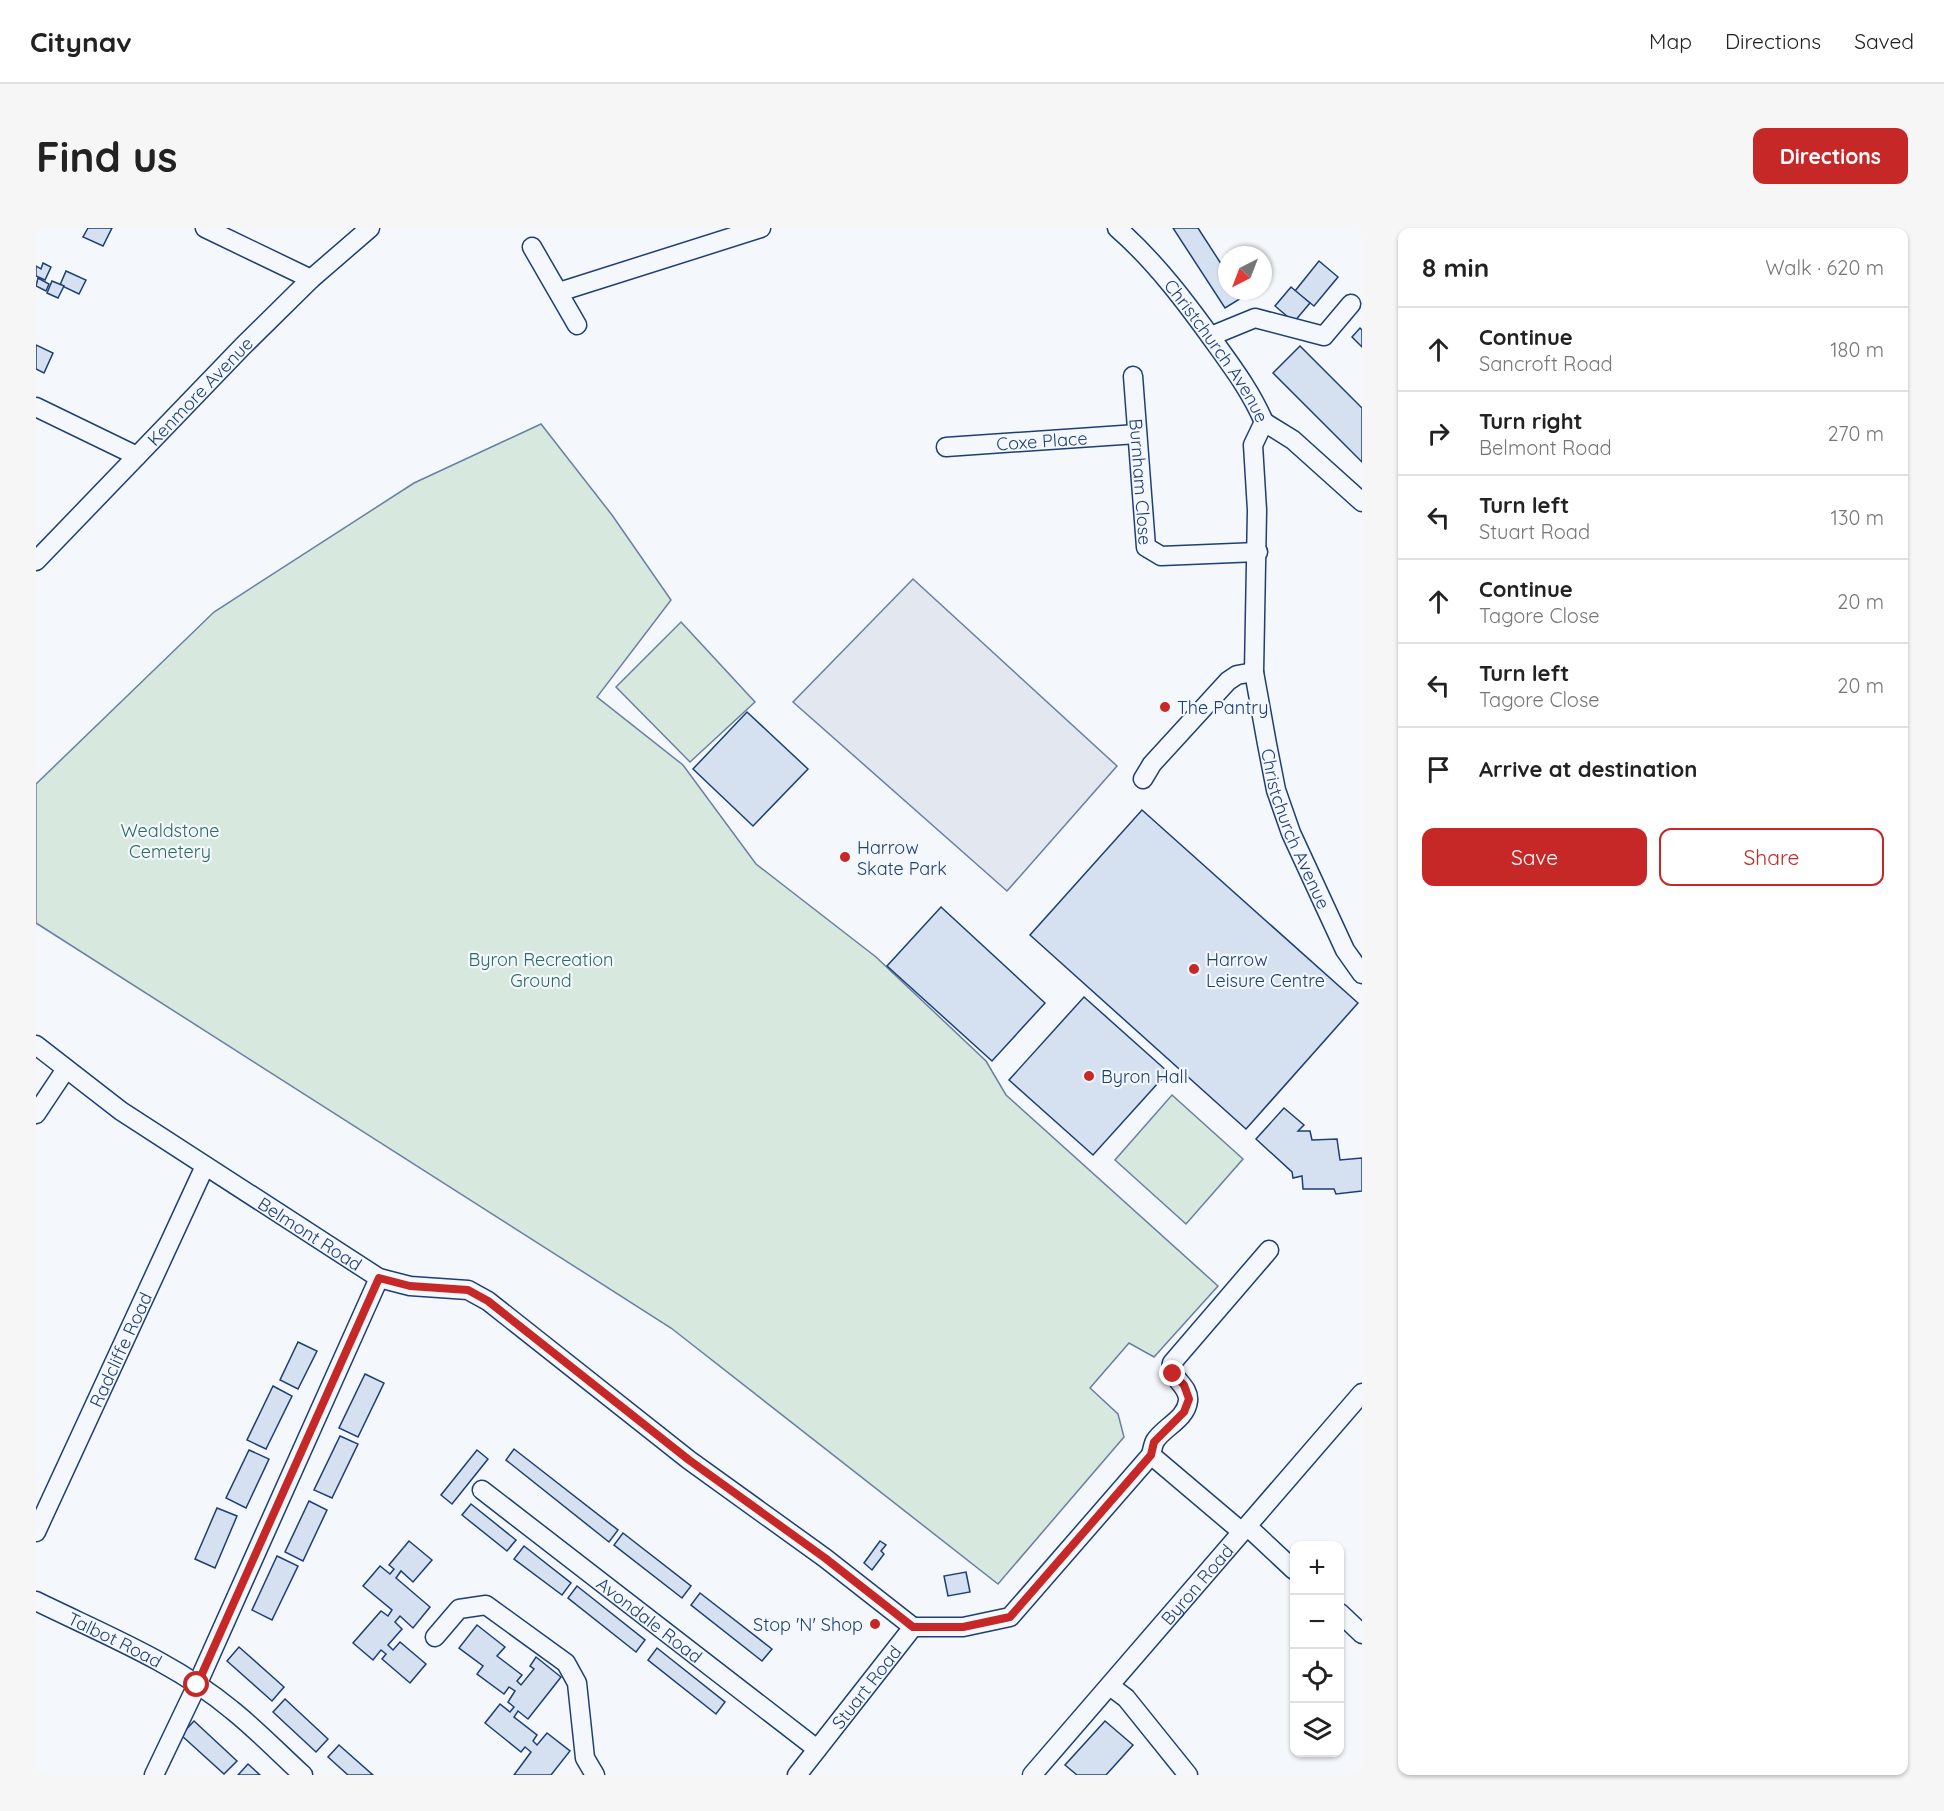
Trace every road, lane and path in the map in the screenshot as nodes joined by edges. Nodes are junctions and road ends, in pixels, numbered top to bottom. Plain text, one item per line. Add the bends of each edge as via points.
1 (205, 228) edge
2 (370, 228) edge
3 (761, 228) edge
4 (1117, 228) edge
5 (532, 248) dead end
6 (311, 279) junction
7 (559, 292) junction
8 (1351, 304) dead end
9 (577, 325) dead end
10 (1211, 336) junction
11 (1133, 376) dead end
12 (36, 407) edge
13 (1264, 422) junction
14 (1137, 434) junction
15 (946, 447) dead end
16 (137, 456) junction
17 (1362, 502) edge
18 (1258, 552) junction
19 (36, 561) edge
20 (1254, 672) junction
21 (1143, 779) dead end
22 (1362, 975) edge
23 (36, 1045) edge
24 (66, 1069) junction
25 (36, 1114) edge
26 (205, 1166) junction
27 (1269, 1250) dead end
28 (379, 1278) junction
29 (1362, 1393) edge
30 (1151, 1455) junction
31 (482, 1490) dead end
32 (1245, 1529) junction
33 (36, 1532) edge
34 (1290, 1567) edge
35 (36, 1600) edge
36 (1344, 1616) edge
37 (913, 1627) junction
38 (1362, 1634) edge
39 (435, 1637) dead end
40 (197, 1685) junction
41 (1110, 1686) junction
42 (817, 1749) junction
43 (154, 1775) edge
44 (303, 1775) edge
45 (594, 1775) edge
46 (797, 1775) edge
47 (1032, 1775) edge
48 (1188, 1775) edge

1 - 6 street
2 - 6 street, Kenmore Avenue
3 - 7 street
4 - 10 street, Christchurch Avenue via 1165,277
5 - 7 street
6 - 16 street, Kenmore Avenue
7 - 9 street
8 - 10 street via 1324,336 1255,318
10 - 13 street, Christchurch Avenue via 1254,398
11 - 14 street, Burnham Close
12 - 16 street
13 - 17 street via 1293,440
13 - 18 street, Christchurch Avenue via 1252,445
14 - 15 street, Coxe Place
14 - 18 street, Burnham Close via 1146,547 1161,556
16 - 19 street, Kenmore Avenue
18 - 20 street, Christchurch Avenue
20 - 21 street via 1228,681 1152,764
20 - 22 street, Christchurch Avenue via 1276,790 1291,833 1342,944
23 - 24 street, Belmont Road
24 - 25 street
24 - 26 street, Belmont Road
26 - 28 street, Belmont Road
26 - 33 street, Radcliffe Road
27 - 30 street, Stuart Road via 1172,1363 1173,1374 1184,1385 1189,1399 1184,1412 1154,1442
28 - 37 street, Belmont Road via 410,1286 468,1290 488,1301 689,1460
28 - 40 street
29 - 32 street, Byron Road
30 - 32 street
30 - 37 street, Stuart Road via 1010,1617 963,1627
31 - 42 street, Avondale Road
32 - 34 street
32 - 41 street, Byron Road
35 - 40 street, Talbot Road
36 - 38 street
37 - 42 street, Stuart Road
39 - 45 street via 459,1609 486,1605 566,1663 577,1683 585,1758
40 - 43 street
40 - 44 street, Talbot Road via 231,1709
41 - 47 street, Byron Road
41 - 48 street via 1126,1698
42 - 46 street, Stuart Road

